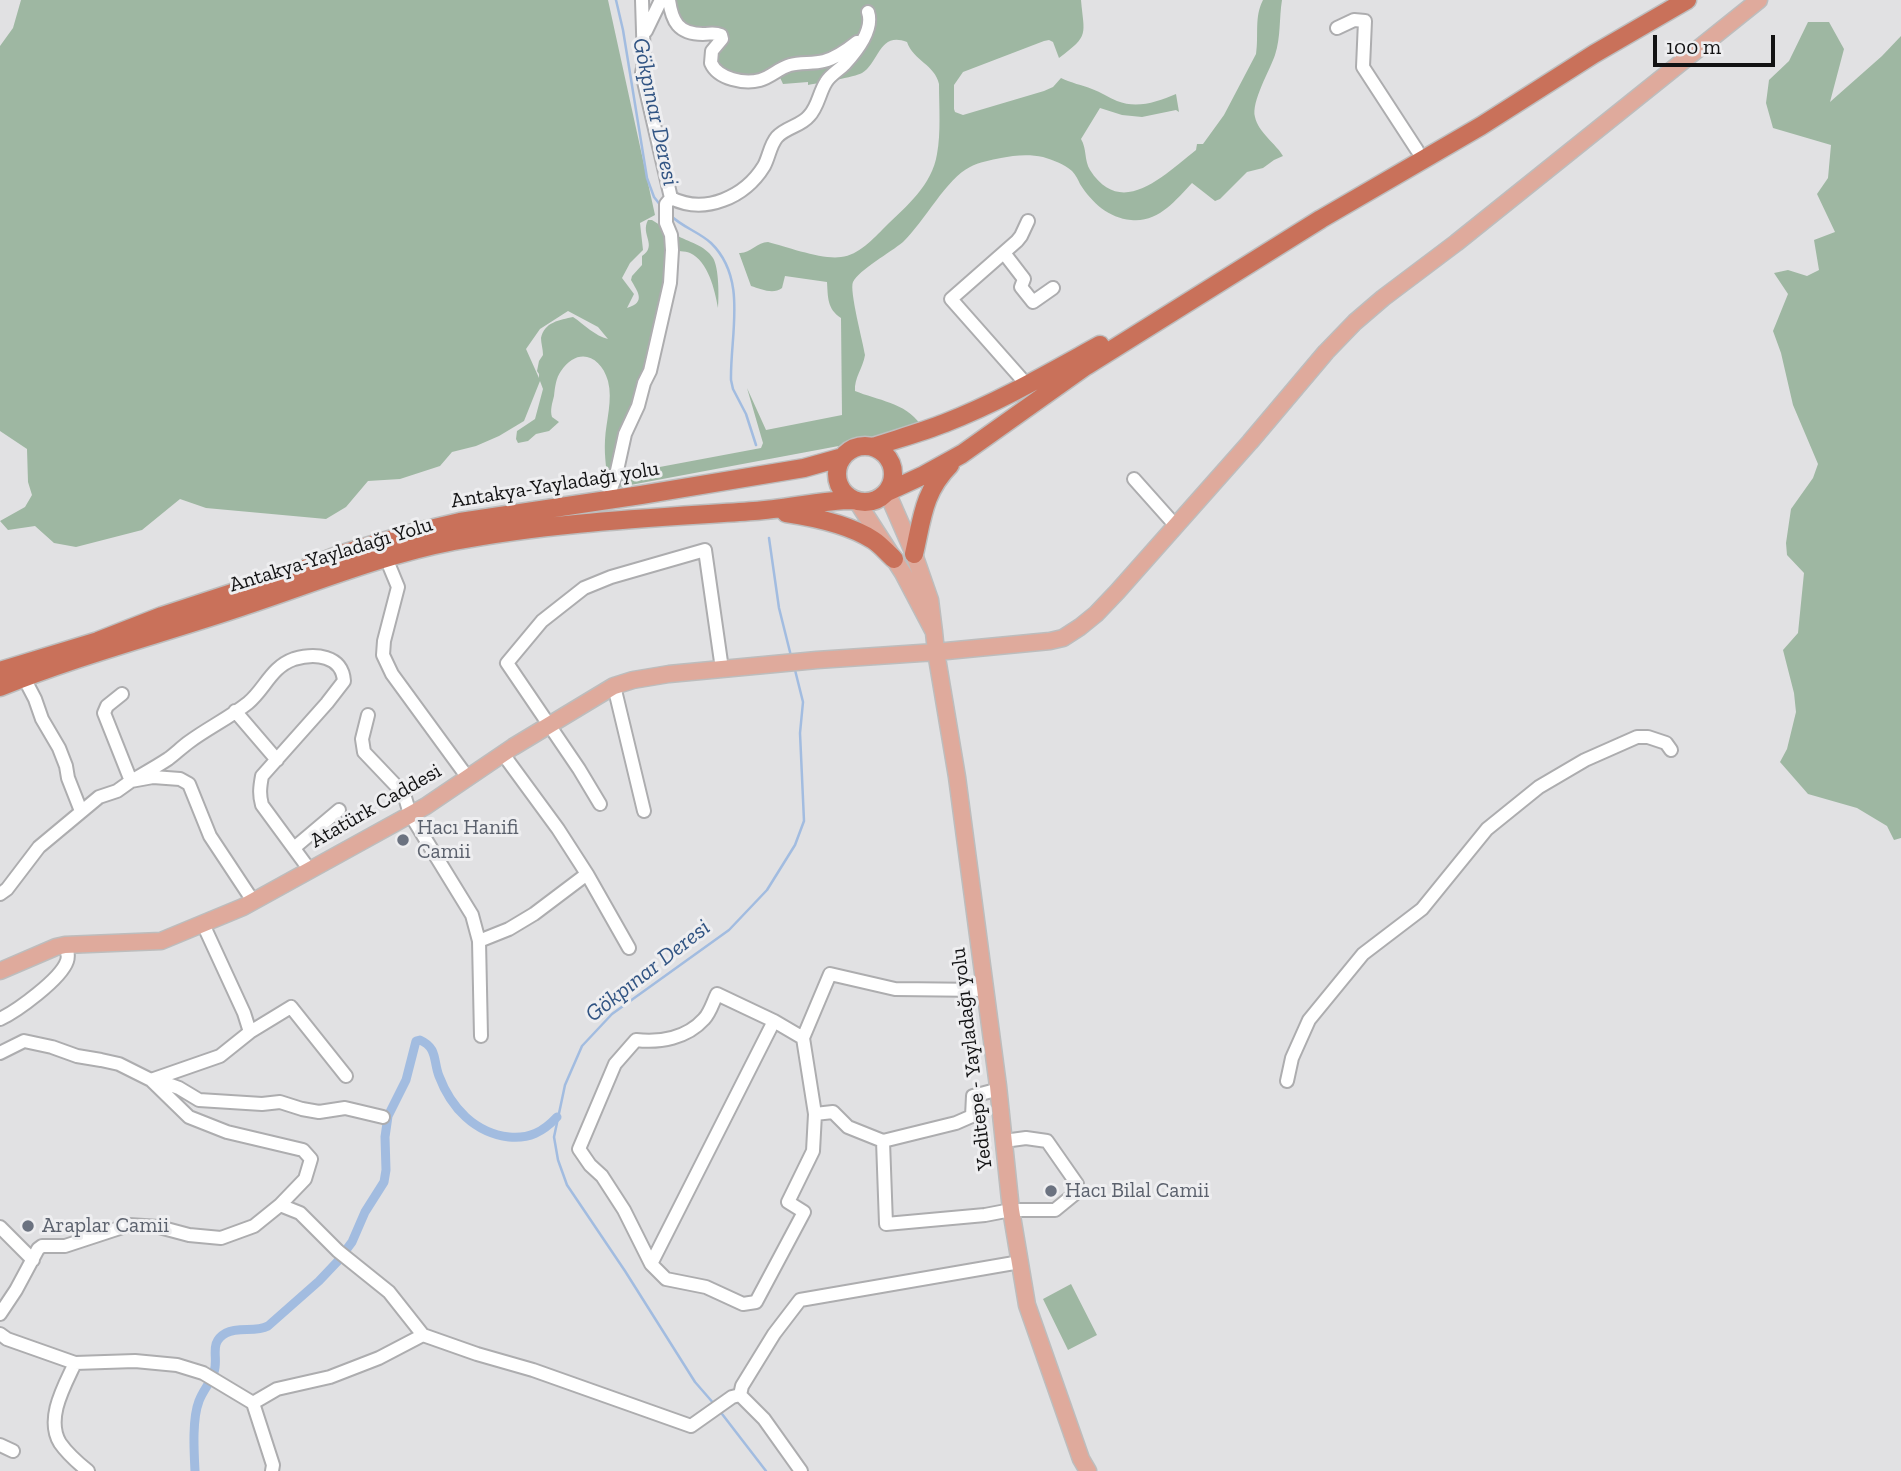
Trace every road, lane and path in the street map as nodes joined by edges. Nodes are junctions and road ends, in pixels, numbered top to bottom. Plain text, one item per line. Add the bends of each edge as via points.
1 (642, 0) edge
2 (661, 0) edge
3 (669, 0) edge
4 (1664, 0) edge
5 (1687, 0) edge
6 (1759, 0) edge
7 (868, 12) dead end
8 (1337, 29) dead end
9 (867, 32) junction
10 (643, 38) junction
11 (1417, 150) junction
12 (668, 201) junction
13 (1028, 222) dead end
14 (1004, 253) junction
15 (1053, 288) dead end
16 (1027, 385) junction
17 (873, 447) junction
18 (962, 454) junction
19 (842, 457) junction
20 (1134, 479) dead end
21 (887, 492) junction
22 (607, 500) junction
23 (855, 500) junction
24 (765, 511) junction
25 (1175, 526) junction
26 (914, 554) junction
27 (386, 558) junction
28 (894, 559) junction
29 (934, 632) junction
30 (936, 652) junction
31 (722, 669) junction
32 (0, 671) edge
33 (24, 678) junction
34 (614, 686) junction
35 (0, 687) edge
36 (122, 694) dead end
37 (235, 711) junction
38 (368, 715) dead end
39 (548, 726) junction
40 (1671, 750) dead end
41 (503, 754) junction
42 (277, 760) junction
43 (468, 778) junction
44 (131, 781) junction
45 (600, 804) dead end
46 (339, 810) dead end
47 (81, 811) junction
48 (644, 811) dead end
49 (410, 814) junction
50 (294, 848) junction
51 (309, 869) junction
52 (587, 873) junction
53 (0, 894) edge
54 (253, 901) junction
55 (203, 924) junction
56 (479, 941) junction
57 (65, 945) junction
58 (629, 948) dead end
59 (0, 971) edge
60 (986, 989) junction
61 (0, 1019) edge
62 (774, 1021) junction
63 (250, 1032) junction
64 (481, 1036) dead end
65 (803, 1038) junction
66 (0, 1053) edge
67 (346, 1076) dead end
68 (152, 1080) junction
69 (1287, 1081) dead end
70 (998, 1086) junction
71 (815, 1114) junction
72 (383, 1117) dead end
73 (883, 1141) junction
74 (1003, 1141) junction
75 (280, 1205) junction
76 (1011, 1210) junction
77 (0, 1227) edge
78 (36, 1254) junction
79 (1020, 1262) junction
80 (651, 1264) junction
81 (0, 1314) edge
82 (0, 1334) edge
83 (423, 1335) junction
84 (75, 1363) junction
85 (736, 1396) junction
86 (253, 1403) junction
87 (0, 1445) edge
88 (13, 1451) dead end
89 (275, 1469) edge
90 (88, 1471) edge
91 (801, 1471) edge
92 (1088, 1471) edge

1 - 10 street
2 - 10 street
3 - 9 street via 672,16 682,29 721,36 712,50 711,63 718,74 731,78 758,80 785,66 828,60
4 - 11 highway
5 - 18 highway via 1086,366
6 - 25 main road, Atatürk Caddesi via 1368,311 1326,352
7 - 9 street
8 - 11 street via 1354,20 1365,21 1363,67
9 - 12 street via 852,57 825,82 811,115 778,135 765,164 747,185 712,205
10 - 12 street via 642,73
11 - 16 highway via 1134,325
12 - 22 street via 666,223 672,250 668,294 650,371 625,434
13 - 14 street
14 - 15 street via 1024,279 1021,287 1033,302
14 - 16 street via 951,299
16 - 17 highway via 946,423
17 - 19 highway via 856,447
17 - 21 highway via 886,454 892,467
18 - 21 highway
18 - 26 highway via 942,473 926,500
19 - 22 highway, Antakya-Yayladağı yolu via 804,468
19 - 23 highway via 838,481
20 - 25 street
21 - 23 highway via 870,502
21 - 26 main road, Yeditepe - Yayladağı yolu
22 - 32 highway, Antakya-Yayladağı yolu via 409,534
23 - 24 highway, Antakya-Yayladağı Yolu
23 - 28 main road, Yeditepe - Yayladağı yolu
24 - 27 highway, Antakya-Yayladağı Yolu via 580,523 456,540
24 - 28 highway via 810,516 855,531
25 - 30 main road, Atatürk Caddesi via 1096,614 1063,638
26 - 29 main road, Yeditepe - Yayladağı yolu via 930,600
27 - 33 highway, Antakya-Yayladağı Yolu
27 - 43 street via 398,587 383,655
28 - 29 main road, Yeditepe - Yayladağı yolu
29 - 30 main road, Yeditepe - Yayladağı yolu
30 - 31 main road, Atatürk Caddesi
30 - 60 main road, Yeditepe - Yayladağı yolu
31 - 34 main road, Atatürk Caddesi
31 - 39 street via 705,550 611,577 584,588 542,621 507,663
33 - 35 highway, Antakya-Yayladağı Yolu
33 - 47 street via 60,748
34 - 39 main road, Atatürk Caddesi
34 - 48 street
36 - 44 street via 104,713
37 - 42 street
37 - 42 street via 259,693 272,672 292,660 311,657 339,663 344,681
37 - 44 street
38 - 49 street via 364,752 404,794
39 - 41 main road, Atatürk Caddesi
39 - 45 street
40 - 69 street via 1666,743 1637,737 1539,787 1486,829 1422,909 1363,954 1309,1020
41 - 43 main road, Atatürk Caddesi
41 - 52 street
42 - 50 street via 262,776 259,793 262,805
43 - 49 main road, Atatürk Caddesi
44 - 47 street
44 - 54 street via 153,777 189,784 210,836
46 - 50 street
47 - 53 street via 39,847
49 - 51 main road, Atatürk Caddesi
49 - 56 street via 472,915
50 - 51 street
51 - 54 main road, Atatürk Caddesi
52 - 56 street via 534,914
52 - 58 street
54 - 55 main road, Atatürk Caddesi
55 - 57 main road, Atatürk Caddesi via 161,942
55 - 63 street
56 - 64 street
57 - 59 main road, Atatürk Caddesi
57 - 61 street via 64,967 30,1000
60 - 65 street via 895,989 830,974
60 - 70 main road, Yeditepe - Yayladağı yolu
62 - 65 street
62 - 80 street
62 - 80 street via 717,994 705,1019 682,1035 652,1042 636,1040 615,1064 579,1149 624,1210
63 - 67 street via 291,1007
63 - 68 street via 220,1056
65 - 71 street
66 - 68 street via 24,1041 119,1065
68 - 72 street via 198,1100 280,1102 319,1112 345,1108
68 - 75 street via 188,1117 303,1150 311,1159 305,1179
70 - 73 street via 973,1096 972,1116
70 - 74 main road, Yeditepe - Yayladağı yolu
71 - 73 street via 832,1112 848,1127
71 - 80 street via 813,1151 788,1202 804,1212 756,1302 743,1304 706,1287 667,1279
73 - 76 street via 886,1224
74 - 76 main road, Yeditepe - Yayladağı yolu
74 - 76 street via 1047,1141 1077,1192 1055,1210
75 - 78 street via 254,1226 221,1238 129,1225 65,1246 42,1246
75 - 83 street via 300,1213 389,1292
76 - 79 main road, Yeditepe - Yayladağı yolu
77 - 78 street
78 - 81 street
79 - 85 street via 800,1300
79 - 92 main road, Yeditepe - Yayladağı yolu via 1027,1305
82 - 84 street
83 - 85 street via 691,1426
83 - 86 street via 379,1358 330,1377 277,1389
84 - 86 street via 177,1365 203,1373
84 - 90 street via 57,1401 55,1431
85 - 91 street via 764,1419
86 - 89 street
87 - 88 street

